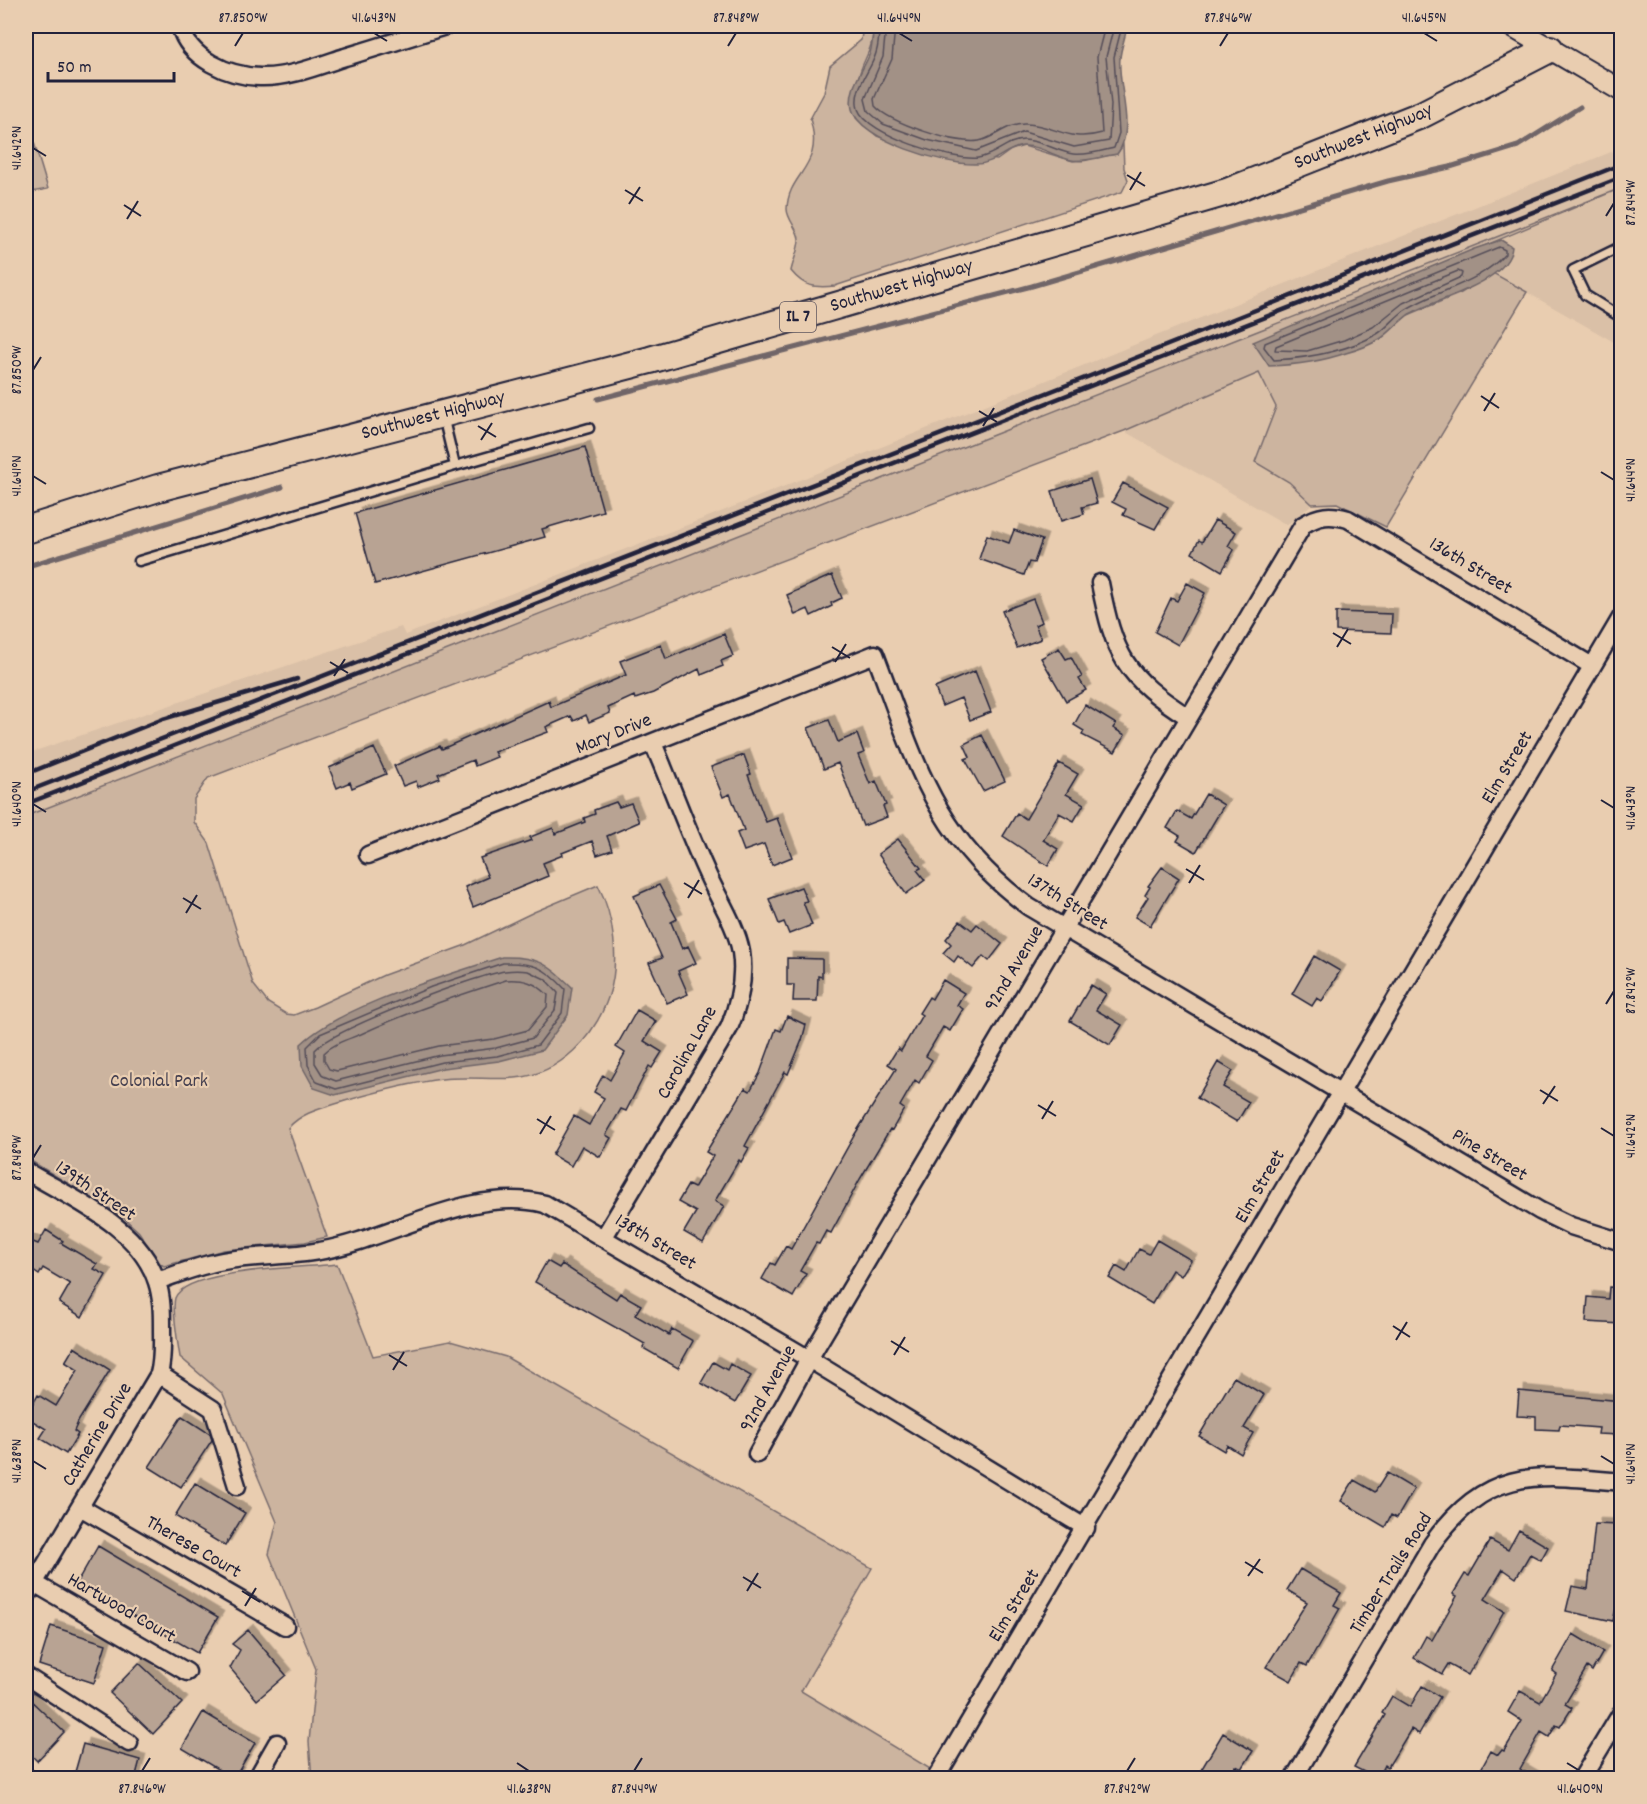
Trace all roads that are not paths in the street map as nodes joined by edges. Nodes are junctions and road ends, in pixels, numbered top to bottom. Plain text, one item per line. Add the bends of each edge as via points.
1 (180, 26) edge
2 (446, 26) edge
3 (1511, 26) edge
4 (1550, 49) junction
5 (1622, 91) edge
6 (1622, 246) edge
7 (1622, 318) edge
8 (442, 412) junction
9 (589, 428) dead end
10 (455, 466) junction
11 (1322, 516) joint
12 (26, 530) edge
13 (140, 561) dead end
14 (1100, 583) dead end
15 (1622, 616) edge
16 (875, 654) joint
17 (1592, 666) junction
18 (1188, 717) junction
19 (653, 742) junction
20 (368, 855) dead end
21 (1064, 927) junction
22 (1341, 1092) junction
23 (26, 1171) edge
24 (604, 1238) junction
25 (1622, 1242) edge
26 (157, 1281) junction
27 (809, 1359) junction
28 (159, 1374) junction
29 (757, 1454) dead end
30 (1622, 1482) edge
31 (237, 1486) dead end
32 (80, 1507) junction
33 (1086, 1528) junction
34 (30, 1590) edge
35 (285, 1626) dead end
36 (187, 1672) dead end
37 (26, 1676) edge
38 (1622, 1712) edge
39 (129, 1743) dead end
40 (277, 1743) dead end
41 (257, 1779) edge
42 (936, 1779) edge
43 (1294, 1779) edge
44 (1582, 1779) edge

1 - 2 street via 190,46 214,65 261,77 324,64
3 - 4 street
4 - 5 street
4 - 8 main road, Southwest Highway / IL 7 via 1421,115 1227,192 650,360
6 - 7 lane via 1573,270 1585,295
8 - 10 lane
8 - 12 main road, Southwest Highway / IL 7 via 158,488
9 - 10 lane
10 - 13 lane
11 - 17 street, 136th Street via 1334,515 1360,525
11 - 18 street, 92nd Avenue via 1298,531
14 - 18 street via 1108,624 1126,664 1154,696
15 - 17 street, Elm Street
16 - 19 street, Mary Drive
16 - 21 street, 137th Street via 924,783 955,835 978,865 1003,888
17 - 22 street, Elm Street
18 - 21 street, 92nd Avenue
19 - 20 street, Mary Drive
19 - 24 street, Carolina Lane via 735,933 742,978 729,1028
21 - 22 street, 137th Street
21 - 27 street, 92nd Avenue
22 - 25 street, Pine Street via 1540,1210 1572,1226
22 - 33 street, Elm Street
23 - 26 street, 139th Street via 123,1232
24 - 26 street, 138th Street via 545,1204 504,1198 336,1247 223,1261
24 - 27 street, 138th Street
26 - 28 street, Catherine Drive via 162,1303
27 - 29 street, 92nd Avenue
27 - 33 street, 138th Street
28 - 31 street via 213,1408
28 - 32 street, Catherine Drive
30 - 43 street, Timber Trails Road via 1524,1478 1489,1489 1449,1519
32 - 34 street, Catherine Drive
32 - 35 street, Therese Court
33 - 42 street, Elm Street
34 - 36 street, Hartwood Court
37 - 39 street
38 - 44 street
40 - 41 street

